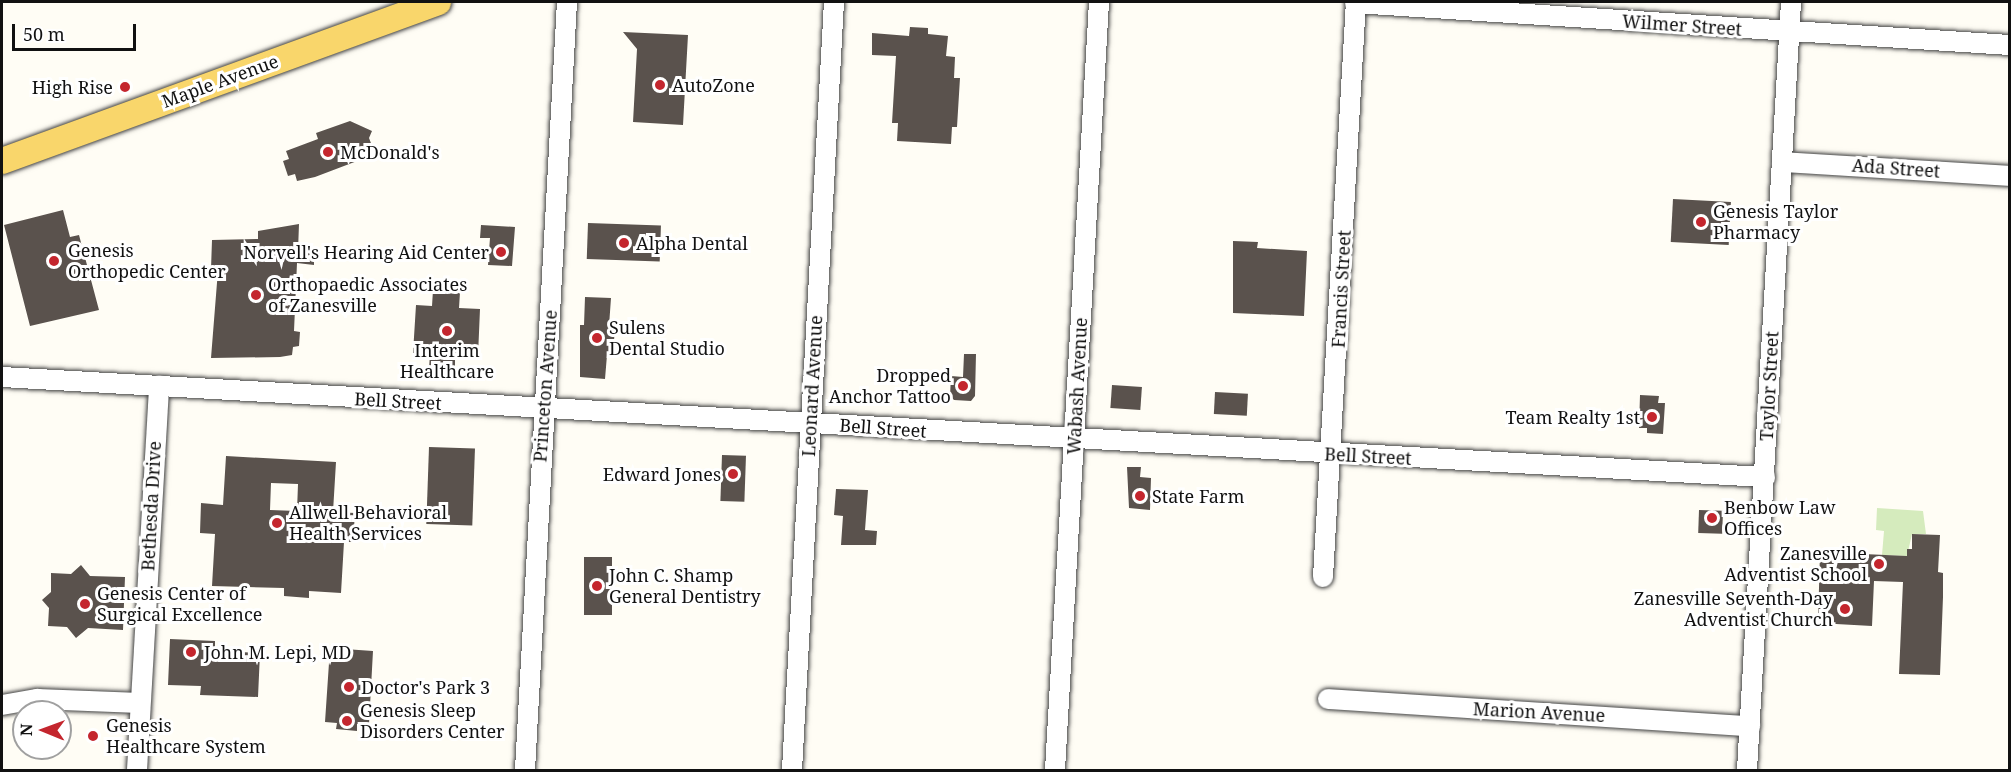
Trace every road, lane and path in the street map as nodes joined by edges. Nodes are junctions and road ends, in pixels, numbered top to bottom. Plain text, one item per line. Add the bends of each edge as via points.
1 (438, 2) edge
2 (567, 2) edge
3 (834, 2) edge
4 (1099, 2) edge
5 (1355, 2) edge
6 (1791, 2) edge
7 (408, 7) edge
8 (1790, 32) junction
9 (2010, 45) edge
10 (2, 161) edge
11 (1782, 162) junction
12 (2010, 176) edge
13 (2, 377) edge
14 (159, 386) junction
15 (543, 408) junction
16 (810, 423) junction
17 (1074, 439) junction
18 (1330, 454) junction
19 (1765, 477) junction
20 (1323, 577) dead end
21 (1328, 699) dead end
22 (140, 703) junction
23 (2, 705) edge
24 (1750, 726) junction
25 (137, 771) edge
26 (525, 771) edge
27 (792, 771) edge
28 (1055, 771) edge
29 (1747, 771) edge

1 - 7 main road, Maple Avenue
2 - 15 street, Princeton Avenue
3 - 16 street, Leonard Avenue
4 - 17 street, Wabash Avenue
5 - 8 street, Wilmer Street
5 - 18 street, Francis Street
6 - 8 street, Taylor Street
7 - 10 main road, Maple Avenue
8 - 9 street, Wilmer Street
8 - 11 street, Taylor Street
11 - 12 street, Ada Street
11 - 19 street, Taylor Street
13 - 14 street, Bell Street
14 - 15 street, Bell Street
14 - 22 street, Bethesda Drive
15 - 16 street, Bell Street
15 - 26 street, Princeton Avenue
16 - 17 street, Bell Street
16 - 27 street, Leonard Avenue
17 - 18 street, Bell Street
17 - 28 street, Wabash Avenue
18 - 19 street, Bell Street
18 - 20 street, Francis Street
19 - 24 street, Taylor Street
21 - 24 street, Marion Avenue
22 - 23 street via 37,699
22 - 25 street, Bethesda Drive
24 - 29 street, Taylor Street

